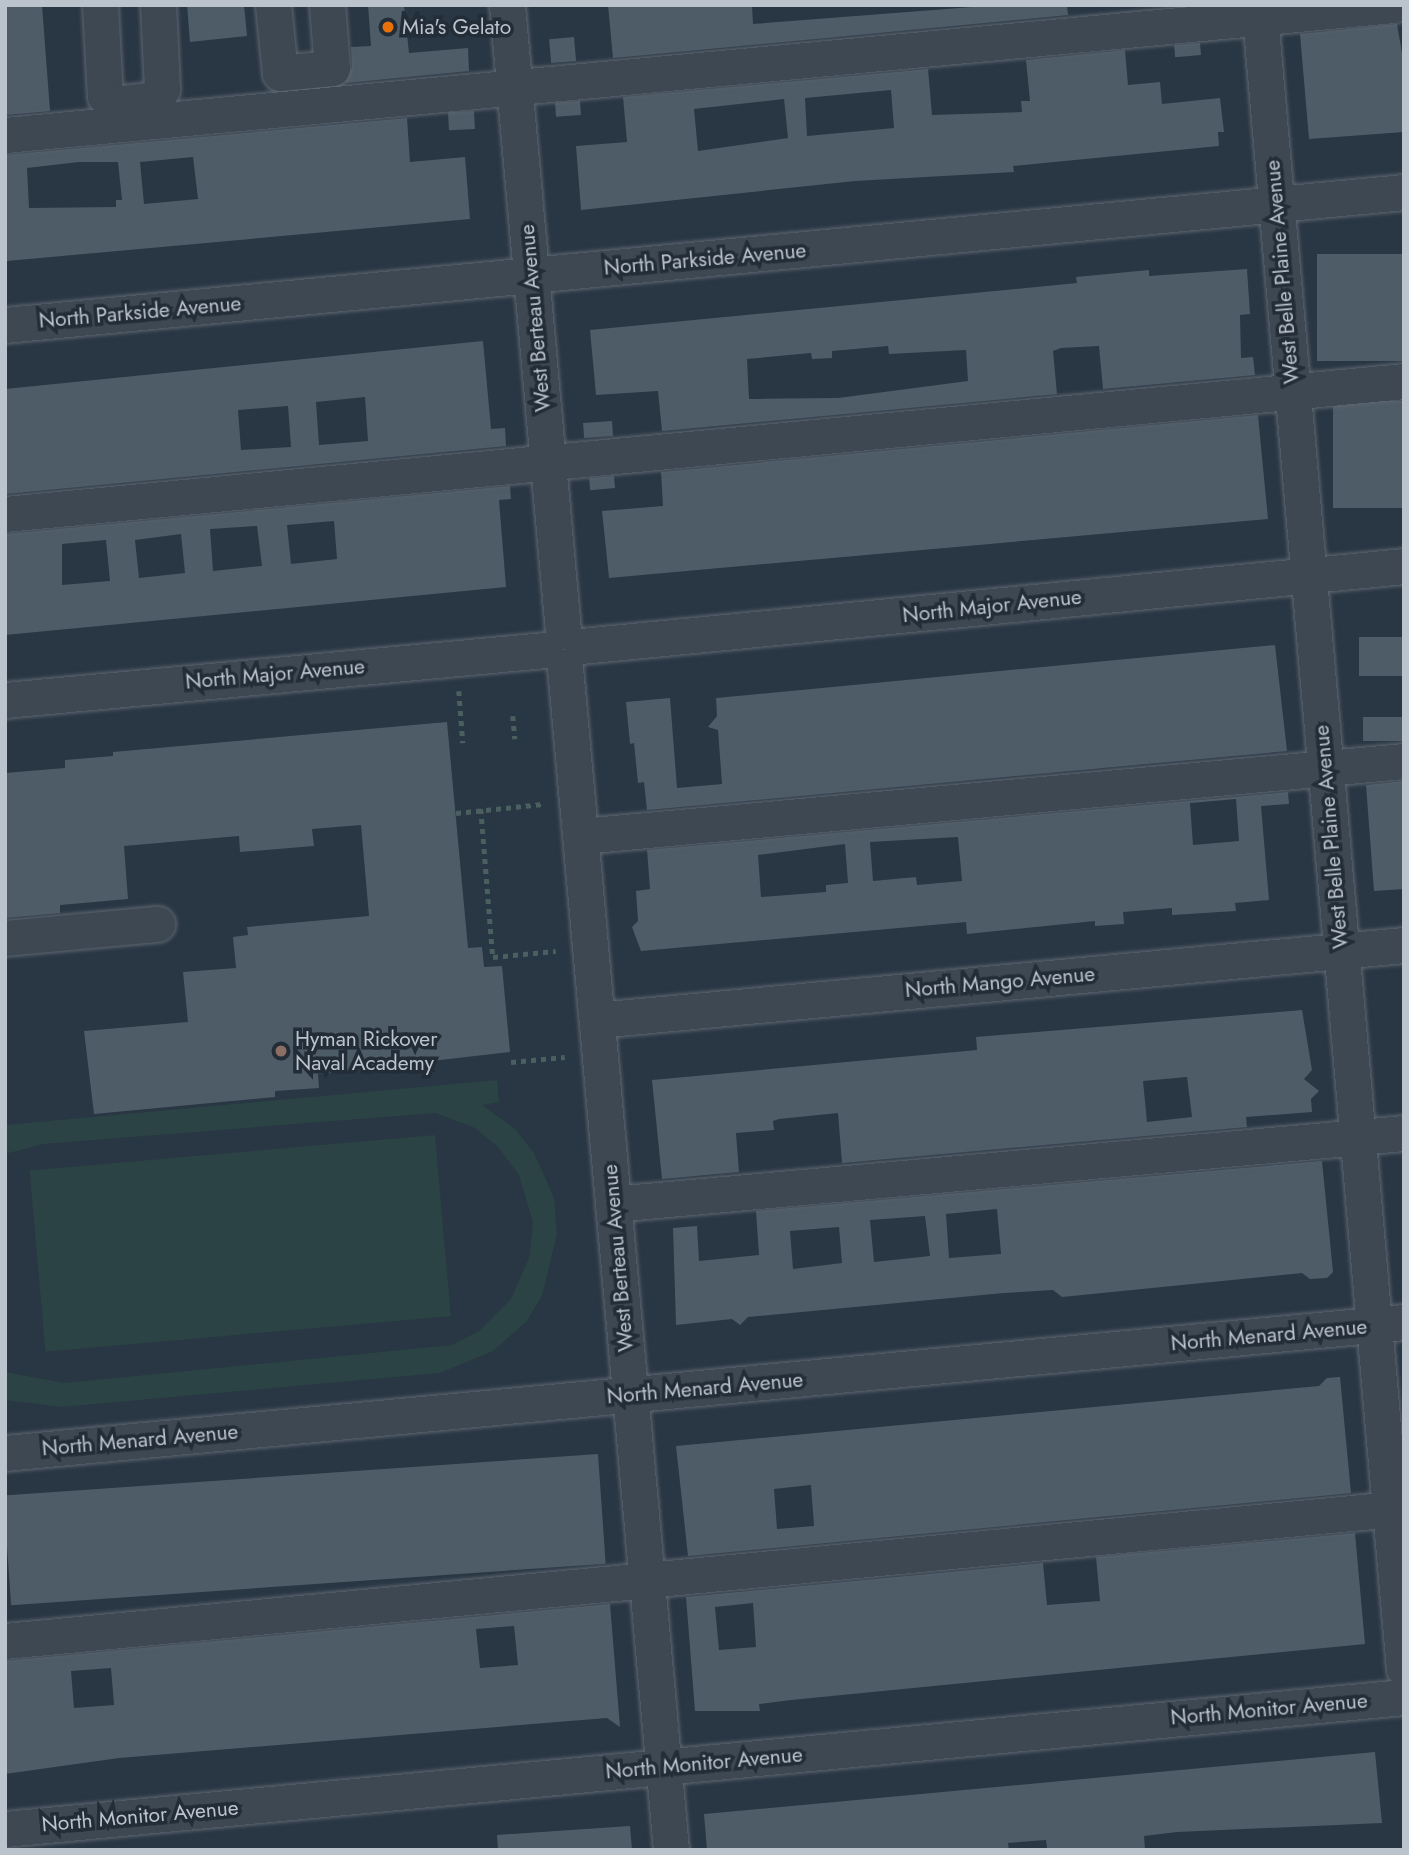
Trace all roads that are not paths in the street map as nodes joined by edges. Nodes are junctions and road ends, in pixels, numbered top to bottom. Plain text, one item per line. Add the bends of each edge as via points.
1 (100, 5) edge
2 (158, 5) edge
3 (273, 5) edge
4 (327, 5) edge
5 (507, 5) edge
6 (1393, 5) edge
7 (1260, 11) edge
8 (514, 88) junction
9 (5, 135) edge
10 (1404, 192) edge
11 (1277, 205) junction
12 (531, 275) junction
13 (5, 325) edge
14 (1404, 381) edge
15 (1293, 391) junction
16 (547, 462) junction
17 (5, 514) edge
18 (1404, 566) edge
19 (1309, 575) junction
20 (564, 648) junction
21 (5, 700) edge
22 (1404, 761) edge
23 (1325, 768) junction
24 (581, 836) junction
25 (157, 924) dead end
26 (5, 938) edge
27 (1404, 944) edge
28 (1341, 951) junction
29 (597, 1020) junction
30 (1404, 1133) edge
31 (1357, 1137) junction
32 (613, 1204) junction
33 (1389, 1323) edge
34 (630, 1395) junction
35 (5, 1453) edge
36 (1397, 1509) edge
37 (647, 1580) junction
38 (5, 1641) edge
39 (1404, 1669) edge
40 (1404, 1697) edge
41 (663, 1767) junction
42 (5, 1829) edge
43 (671, 1850) edge

1 - 2 street via 105,96 114,104 155,99 162,89
3 - 4 street via 280,73 332,68
5 - 8 street, West Berteau Avenue
6 - 7 street
7 - 8 street
7 - 11 street, West Belle Plaine Avenue
8 - 9 street
8 - 12 street, West Berteau Avenue
10 - 11 street, North Parkside Avenue
11 - 12 street, North Parkside Avenue
11 - 15 street, West Belle Plaine Avenue
12 - 13 street, North Parkside Avenue
12 - 16 street, West Berteau Avenue
14 - 15 street
15 - 16 street
15 - 19 street, West Belle Plaine Avenue
16 - 17 street
16 - 20 street, West Berteau Avenue
18 - 19 street, North Major Avenue
19 - 20 street, North Major Avenue
19 - 23 street, West Belle Plaine Avenue
20 - 21 street, North Major Avenue
20 - 24 street, West Berteau Avenue
22 - 23 street
23 - 24 street
23 - 28 street, West Belle Plaine Avenue
24 - 29 street, West Berteau Avenue
25 - 26 street
27 - 28 street, North Mango Avenue
28 - 29 street, North Mango Avenue
28 - 31 street, West Belle Plaine Avenue
29 - 32 street, West Berteau Avenue
30 - 31 street
31 - 32 street
31 - 33 street, West Belle Plaine Avenue
32 - 34 street, West Berteau Avenue
33 - 34 street, North Menard Avenue
33 - 36 street, West Belle Plaine Avenue
34 - 35 street, North Menard Avenue
34 - 37 street, West Berteau Avenue
36 - 37 street
36 - 39 street, West Belle Plaine Avenue
37 - 38 street
37 - 41 street, West Berteau Avenue
40 - 41 street, North Monitor Avenue
41 - 42 street, North Monitor Avenue
41 - 43 street, West Berteau Avenue

